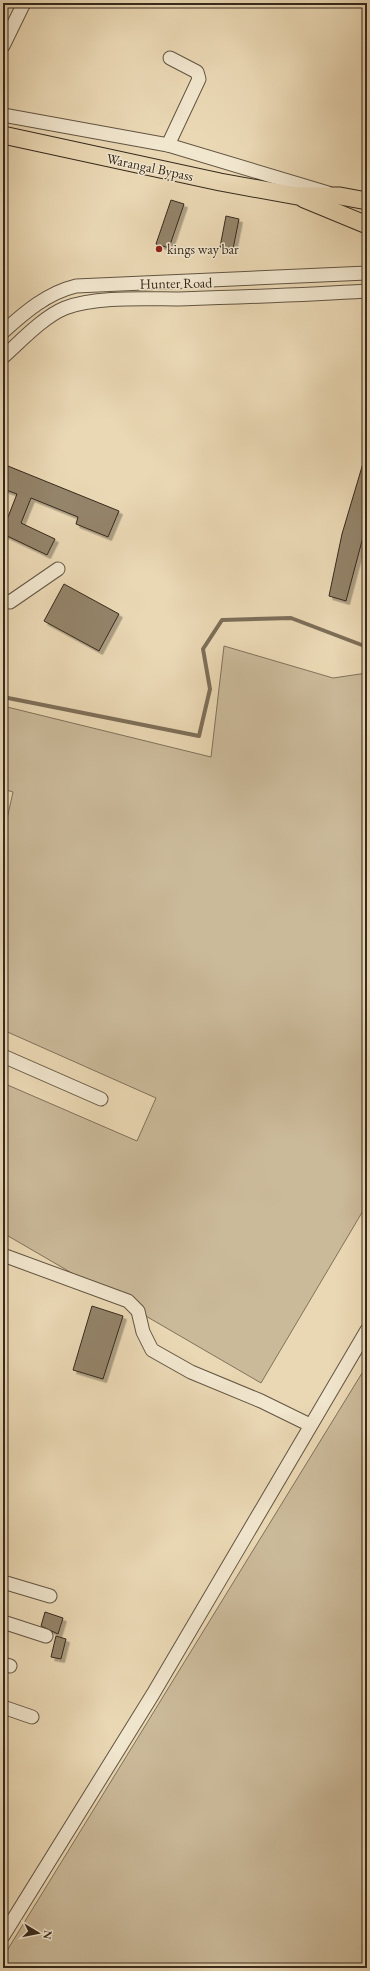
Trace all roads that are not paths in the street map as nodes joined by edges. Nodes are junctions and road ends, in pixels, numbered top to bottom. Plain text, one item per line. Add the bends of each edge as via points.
1 (24, 3) edge
2 (3, 46) edge
3 (170, 58) dead end
4 (3, 115) edge
5 (3, 135) edge
6 (168, 145) junction
7 (297, 196) junction
8 (340, 196) junction
9 (367, 201) edge
10 (367, 225) edge
11 (367, 273) edge
12 (367, 291) edge
13 (3, 332) edge
14 (3, 357) edge
15 (58, 569) dead end
16 (3, 600) edge
17 (3, 1056) edge
18 (101, 1099) dead end
19 (3, 1255) edge
20 (367, 1330) edge
21 (310, 1425) junction
22 (3, 1582) edge
23 (50, 1596) dead end
24 (3, 1622) edge
25 (46, 1636) dead end
26 (3, 1707) edge
27 (32, 1717) dead end
28 (3, 1936) edge

1 - 2 street
3 - 6 street via 197,72 199,79
4 - 6 street
5 - 7 main road, Warangal Bypass
6 - 8 street
7 - 8 main road, Warangal Bypass
7 - 10 main road, Warangal Bypass
8 - 9 main road, Warangal Bypass
11 - 13 street, Hunter Road via 76,286 62,290 40,302
12 - 14 street, Hunter Road via 78,304 63,309 51,317
15 - 16 street via 10,602
17 - 18 street
19 - 21 street via 128,1301 138,1312 143,1332 152,1350 191,1372
20 - 21 street
21 - 28 street via 153,1694
22 - 23 street
24 - 25 street
26 - 27 street

